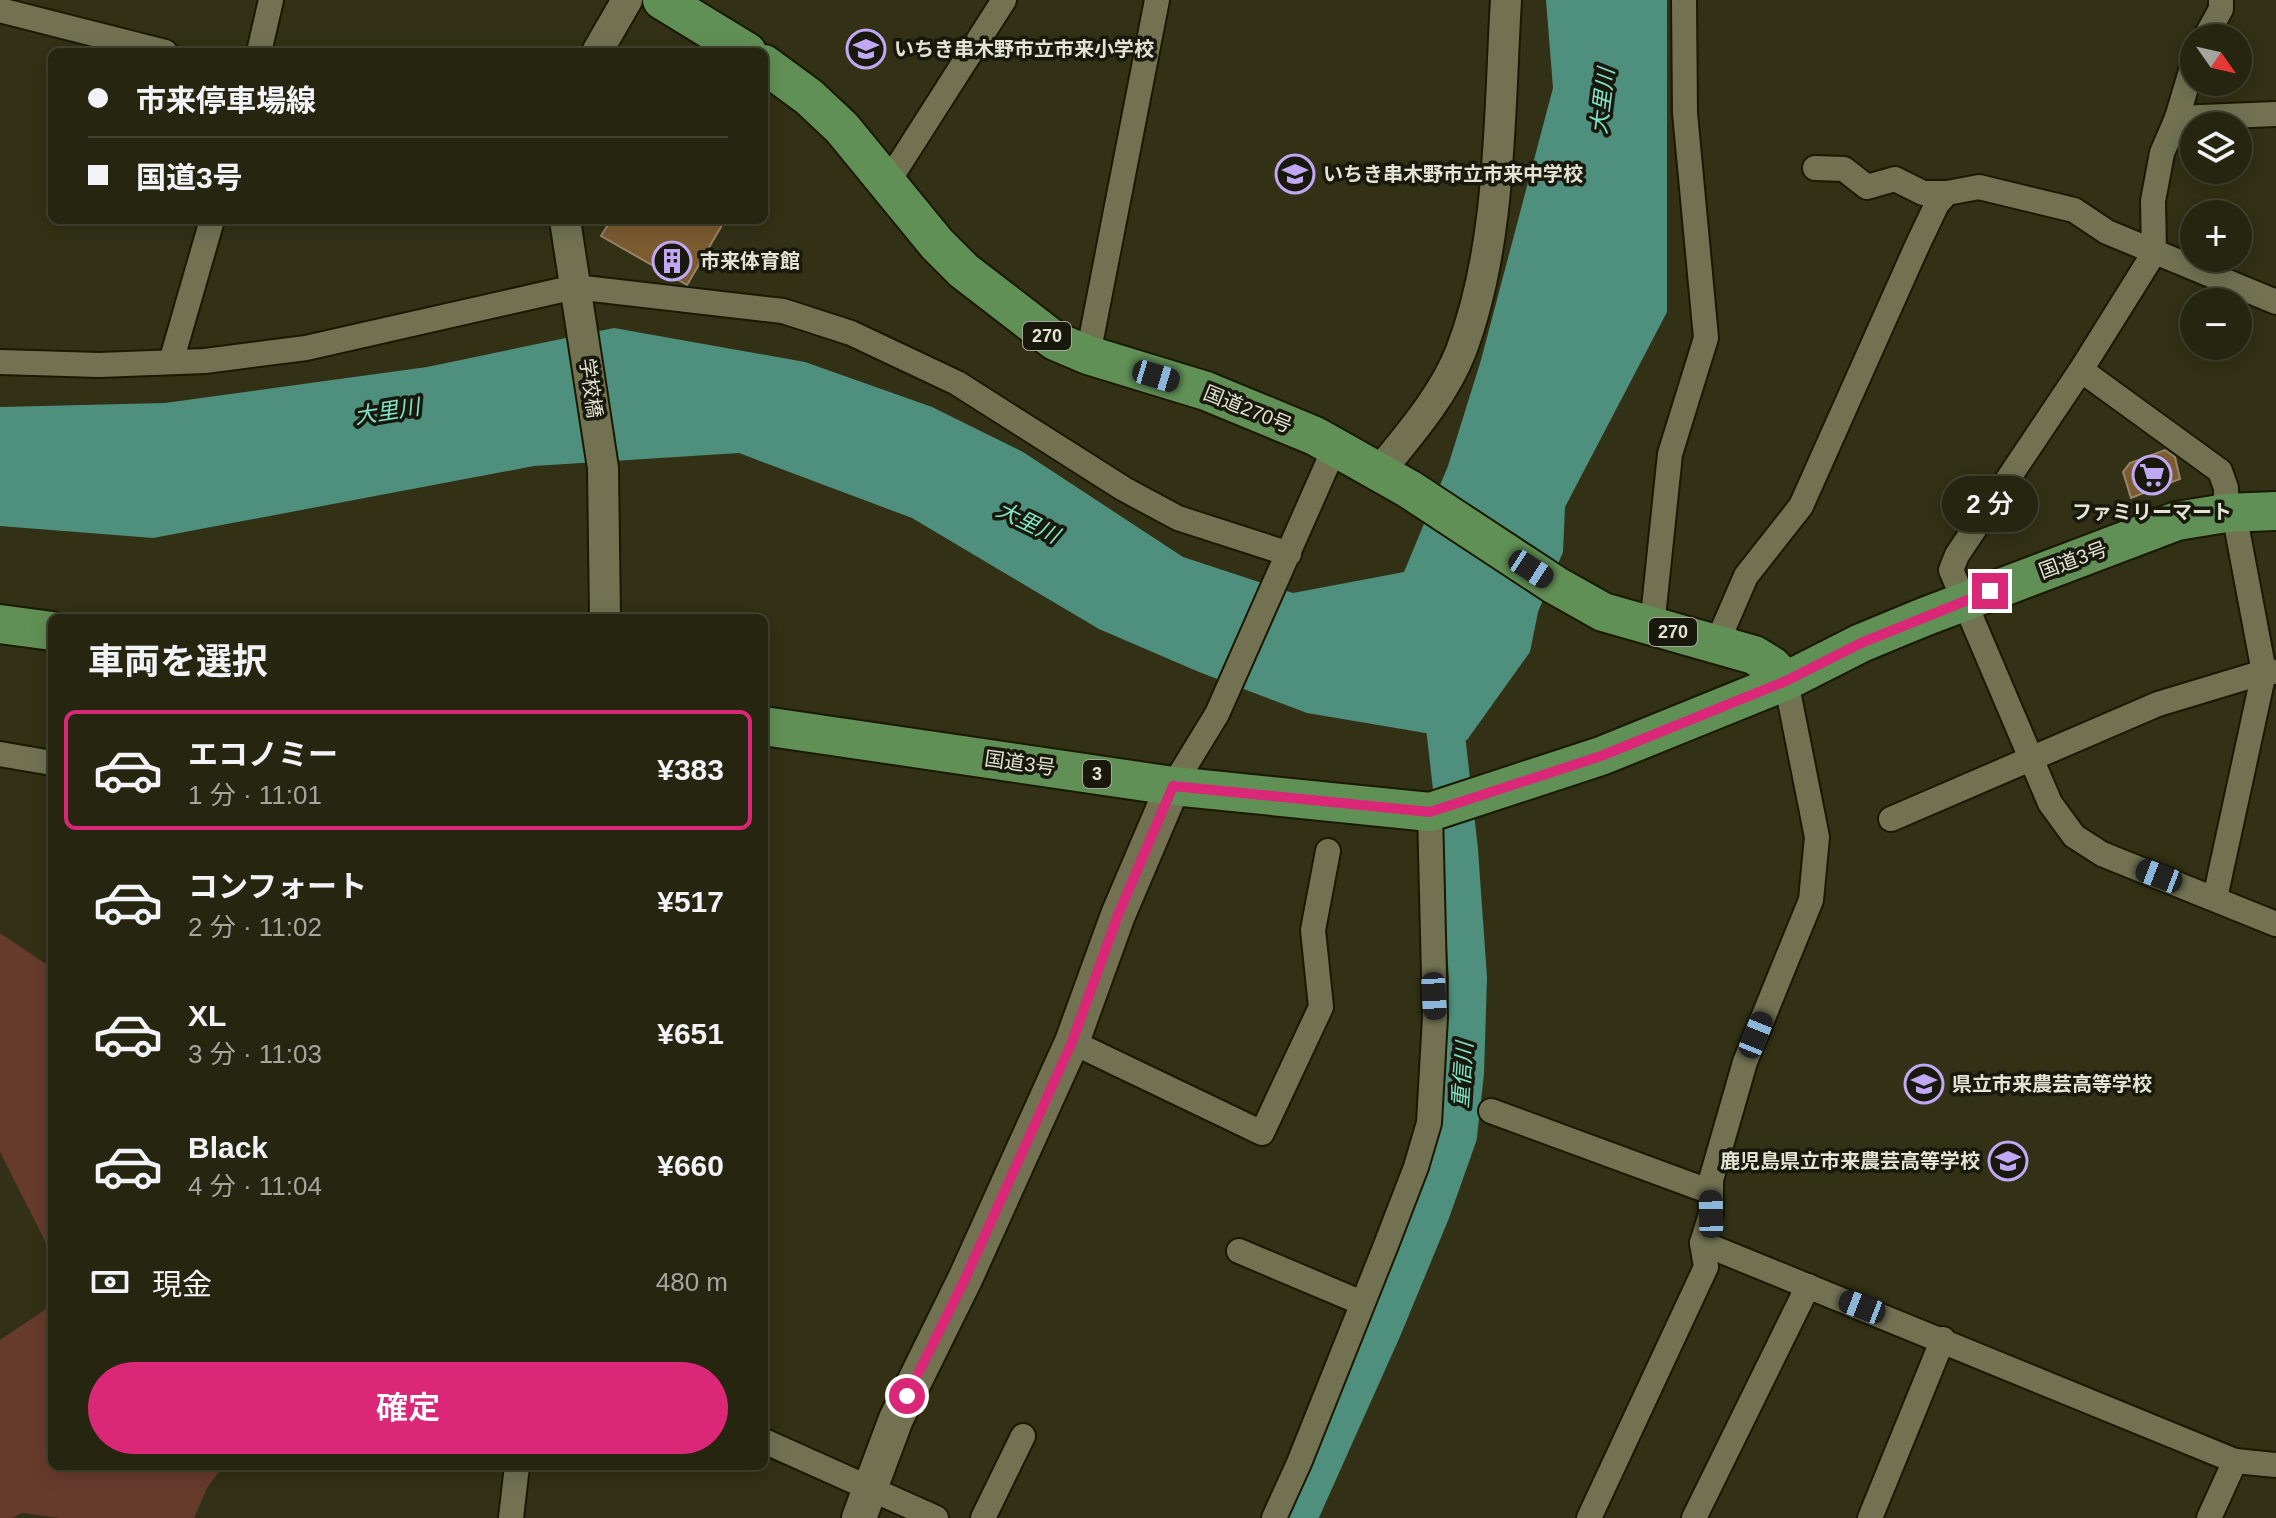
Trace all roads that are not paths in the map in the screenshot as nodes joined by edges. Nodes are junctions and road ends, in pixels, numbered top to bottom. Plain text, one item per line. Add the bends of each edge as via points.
1 (271, 0) edge
2 (627, 0) edge
3 (662, 0) edge
4 (1004, 0) edge
5 (1157, 0) edge
6 (1506, 0) edge
7 (1684, 0) edge
8 (2221, 0) edge
9 (0, 10) edge
10 (2213, 24) edge
11 (149, 48) edge
12 (260, 48) edge
13 (599, 48) edge
14 (740, 48) edge
15 (768, 67) edge
16 (2184, 96) edge
17 (2276, 114) edge
18 (2177, 118) junction
19 (1815, 168) dead end
20 (886, 185) junction
21 (1947, 193) junction
22 (211, 224) edge
23 (566, 224) edge
24 (2154, 253) junction
25 (577, 298) junction
26 (2276, 302) edge
27 (1088, 355) junction
28 (0, 362) edge
29 (171, 362) junction
30 (2081, 370) junction
31 (1335, 447) junction
32 (1394, 480) junction
33 (2276, 511) edge
34 (2230, 513) junction
35 (1287, 558) junction
36 (1963, 601) junction
37 (605, 614) edge
38 (0, 624) edge
39 (1652, 627) junction
40 (48, 630) edge
41 (1717, 643) junction
42 (2270, 672) edge
43 (1786, 681) junction
44 (768, 727) edge
45 (0, 754) edge
46 (2031, 757) junction
47 (48, 762) edge
48 (1173, 786) junction
49 (1430, 812) junction
50 (1891, 819) dead end
51 (1328, 851) dead end
52 (2215, 898) junction
53 (2276, 924) edge
54 (1072, 1042) junction
55 (1491, 1111) dead end
56 (1711, 1192) junction
57 (1702, 1243) junction
58 (1239, 1251) dead end
59 (1808, 1286) junction
60 (1362, 1303) junction
61 (1943, 1339) junction
62 (1023, 1436) dead end
63 (768, 1443) edge
64 (2235, 1461) junction
65 (2276, 1465) edge
66 (517, 1470) edge
67 (866, 1504) edge
68 (511, 1518) edge
69 (936, 1518) edge
70 (983, 1518) edge
71 (1274, 1518) edge
72 (1589, 1518) edge
73 (1694, 1518) edge
74 (1870, 1518) edge
75 (2209, 1518) edge

1 - 12 street
2 - 13 street
3 - 14 highway
4 - 20 street
5 - 27 street
6 - 32 street via 1492,214 1473,313 1460,354
7 - 39 street via 1685,113 1706,338 1670,454
8 - 10 street
9 - 11 street
15 - 20 highway, 国道270号 / 270 via 826,113
16 - 18 street
17 - 18 street
18 - 24 street via 2162,153 2153,201
19 - 21 street via 1844,169 1867,187 1895,179 1923,193
20 - 27 highway, 国道270号 / 270 via 964,271 1032,326
21 - 24 street via 1979,187 2074,210
21 - 41 street via 1917,246 1801,506 1746,576
22 - 29 street
23 - 25 street, 学校橋
24 - 26 street
24 - 30 street
25 - 29 street via 306,348
25 - 35 street via 783,311 851,333 957,383 1178,518
25 - 37 street, 学校橋 via 603,468
27 - 31 highway, 国道270号 / 270 via 1246,406
28 - 29 street
30 - 34 street via 2220,471
30 - 36 street via 1957,555 1951,570
31 - 32 highway, 国道270号 / 270
31 - 35 street
32 - 39 highway, 国道270号 / 270 via 1555,585 1603,612
33 - 34 highway, 国道3号 / 3
34 - 36 highway, 国道3号 / 3 via 2177,521
34 - 42 street
35 - 48 street via 1222,703
36 - 43 highway, 国道3号 / 3
36 - 46 street
38 - 40 highway
39 - 41 highway, 国道270号 / 270
41 - 43 highway, 国道270号 / 270 via 1763,659
42 - 46 street via 2158,704
42 - 52 street
43 - 49 highway, 国道3号 / 3 via 1601,756
43 - 56 street via 1817,837 1811,900 1745,1062
44 - 48 highway, 国道3号 / 3
45 - 47 street
46 - 50 street
46 - 52 street via 2050,803 2074,836 2102,854
48 - 49 highway, 国道3号 / 3
48 - 54 main road
49 - 60 street via 1435,1017 1429,1123
51 - 54 street via 1313,930 1321,1007 1262,1133
52 - 53 street
54 - 67 main road via 896,1419
55 - 56 street
56 - 57 street
57 - 59 street
57 - 72 street via 1706,1267
58 - 60 street
59 - 61 street
59 - 73 street
60 - 71 street
61 - 64 street
61 - 74 street
62 - 70 street
63 - 67 street
64 - 65 street
64 - 75 street
66 - 68 street
67 - 69 street

